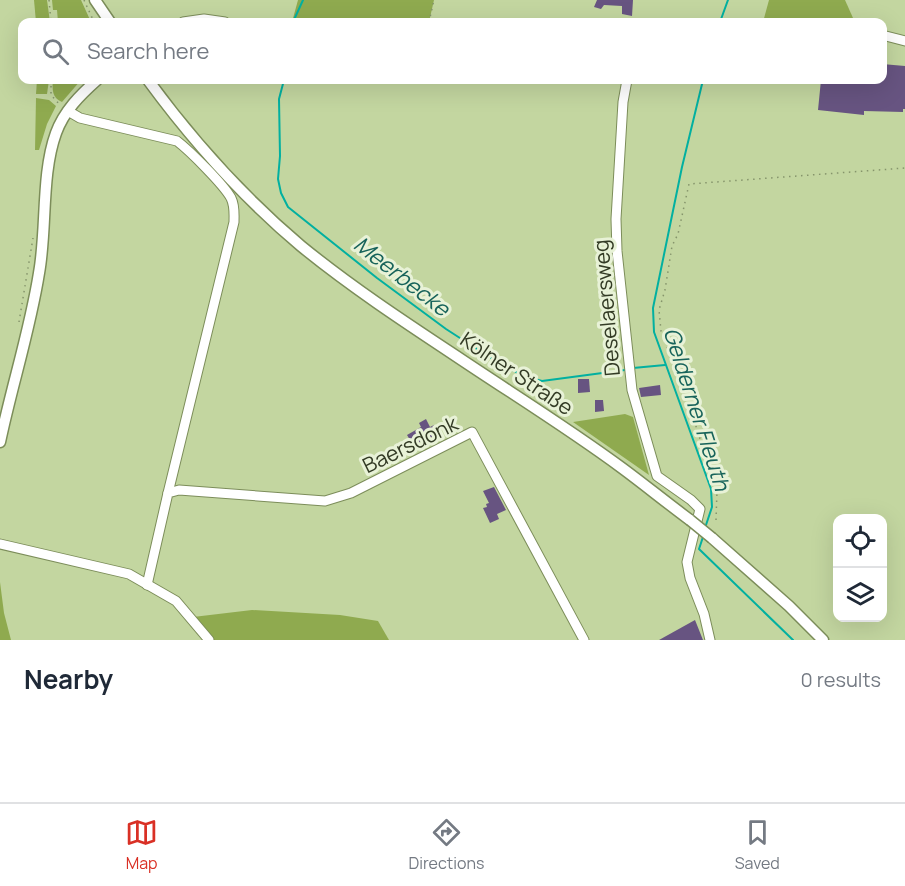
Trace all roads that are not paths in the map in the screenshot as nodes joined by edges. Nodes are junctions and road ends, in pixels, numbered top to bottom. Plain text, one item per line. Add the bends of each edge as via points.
1 (95, 0) edge
2 (105, 18) edge
3 (887, 36) edge
4 (905, 41) edge
5 (92, 84) edge
6 (151, 84) edge
7 (626, 84) edge
8 (64, 109) junction
9 (0, 442) edge
10 (168, 493) junction
11 (0, 544) edge
12 (147, 585) junction
13 (209, 640) edge
14 (584, 640) edge
15 (710, 640) edge
16 (823, 640) edge

1 - 2 main road
3 - 4 street
5 - 8 main road
6 - 16 main road, Kölner Straße, bridge via 224,172 301,246 406,323 620,467 712,538
7 - 15 street, Deselaersweg via 616,229 632,390 657,476 700,509 687,562
8 - 9 main road via 50,156 39,272
8 - 10 street via 80,118 177,141 231,197 234,208 234,222
10 - 12 street
10 - 14 street, Baersdonk via 179,490 326,501 351,493 472,432
11 - 12 street via 116,570
12 - 13 street via 176,601

